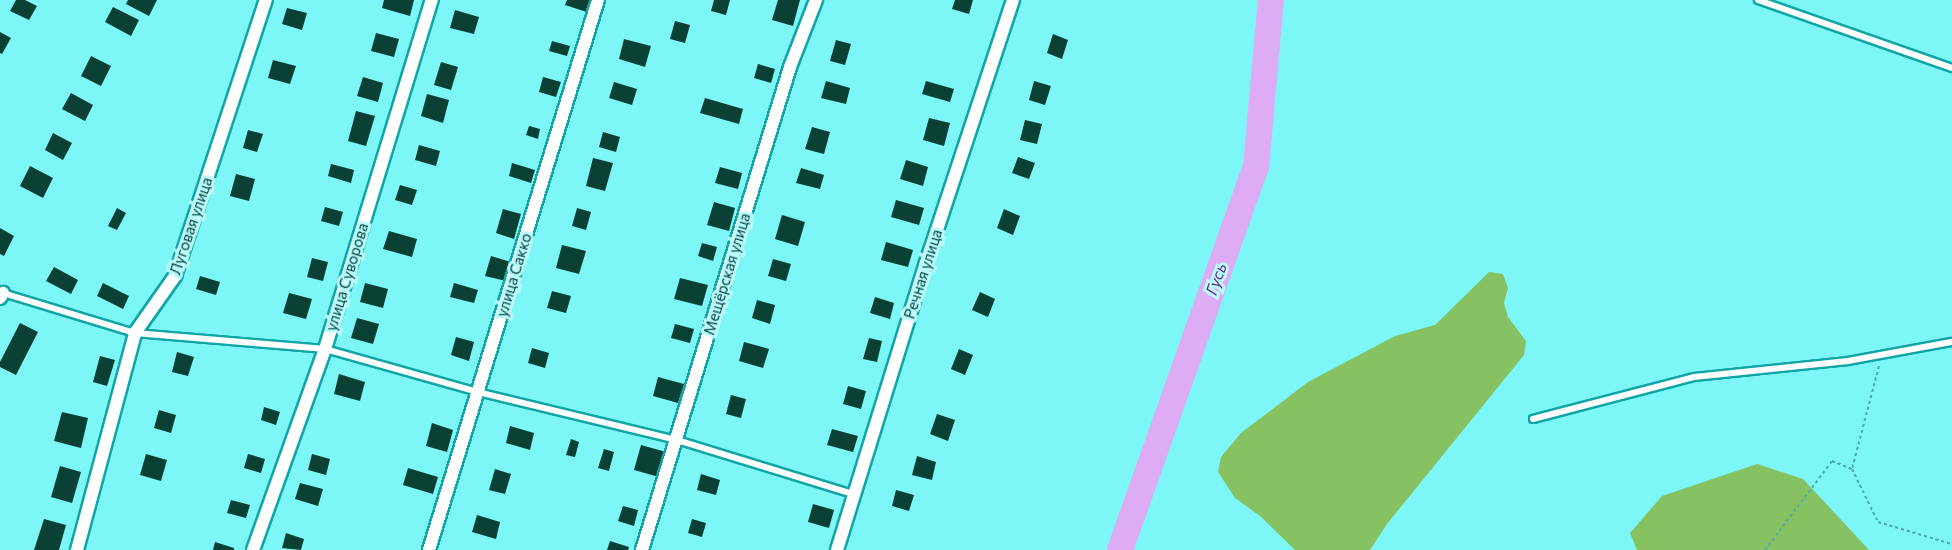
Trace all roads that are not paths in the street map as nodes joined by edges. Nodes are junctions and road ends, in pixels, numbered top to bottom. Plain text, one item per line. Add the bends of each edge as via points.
1 (266, 0) edge
2 (432, 0) edge
3 (598, 0) edge
4 (816, 0) edge
5 (1012, 0) edge
6 (1758, 0) edge
7 (1952, 68) edge
8 (1, 294) edge
9 (135, 333) junction
10 (1952, 342) edge
11 (325, 349) junction
12 (478, 392) junction
13 (1533, 419) dead end
14 (677, 440) junction
15 (853, 494) junction
16 (76, 550) edge
17 (253, 550) edge
18 (429, 550) edge
19 (642, 550) edge
20 (837, 550) edge

1 - 9 street, Луговая улица via 175,276
2 - 11 street, улица Суворова
3 - 12 street, улица Сакко
4 - 14 street, Мещёрская улица via 790,67
5 - 15 street, Речная улица
6 - 7 lane
8 - 9 lane
9 - 11 lane
9 - 16 street, Луговая улица
10 - 13 lane via 1882,355 1694,377
11 - 12 lane
11 - 17 street, улица Суворова
12 - 14 lane
12 - 18 street, улица Сакко
14 - 15 lane
14 - 19 street, Мещёрская улица
15 - 20 street, Речная улица

